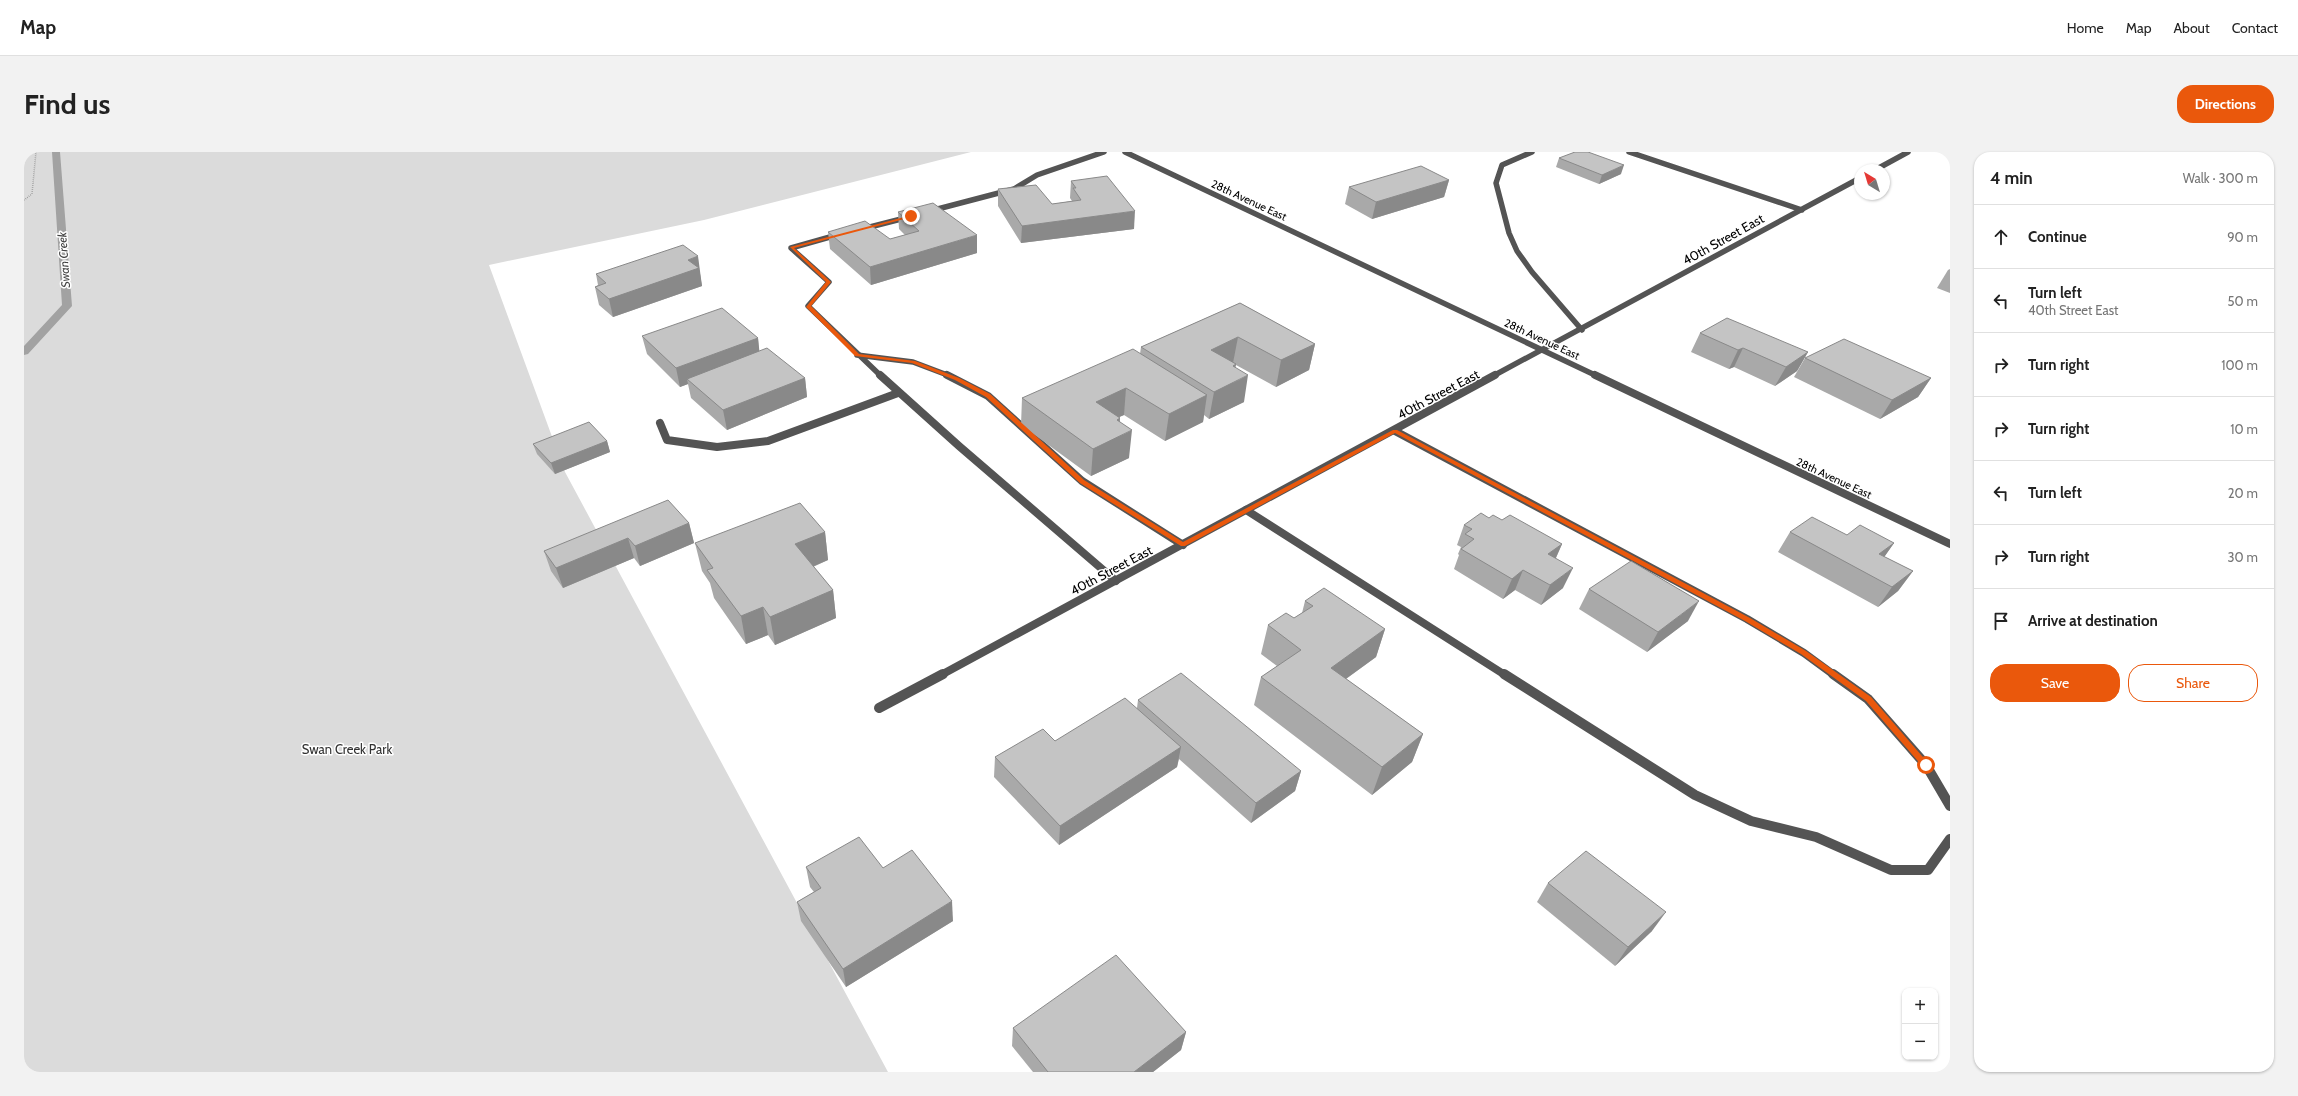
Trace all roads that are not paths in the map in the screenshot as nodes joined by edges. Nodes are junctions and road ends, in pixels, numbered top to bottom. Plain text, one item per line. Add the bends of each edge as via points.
1 (1104, 152) edge
2 (1125, 152) edge
3 (1532, 152) edge
4 (1629, 152) edge
5 (1906, 152) edge
6 (1885, 164) edge
7 (1854, 181) edge
8 (1802, 210) junction
9 (926, 212) edge
10 (918, 214) edge
11 (858, 230) edge
12 (844, 234) edge
13 (1582, 330) junction
14 (1543, 351) junction
15 (857, 355) junction
16 (898, 393) junction
17 (660, 423) dead end
18 (1395, 431) junction
19 (1246, 510) junction
20 (1950, 544) edge
21 (1183, 545) junction
22 (1116, 580) junction
23 (879, 708) dead end
24 (1950, 806) edge
25 (1950, 839) edge

1 - 9 street via 1037,175 1014,188
2 - 14 street, 28th Avenue East
3 - 13 street via 1502,166 1496,183 1508,233 1532,272
4 - 8 street
5 - 6 street
7 - 8 street, 40th Street East
8 - 13 street, 40th Street East
10 - 11 street
12 - 15 street via 791,248 829,282 808,306
13 - 14 street, 40th Street East
14 - 18 street, 40th Street East
14 - 20 street, 28th Avenue East
15 - 16 street
15 - 21 street via 913,362 957,379 988,396 1082,481
16 - 17 street via 768,441 717,446 667,440
16 - 22 street
18 - 19 street, 40th Street East
18 - 24 street via 1747,619 1804,653 1868,699 1926,765
19 - 21 street, 40th Street East
19 - 25 street via 1695,795 1751,821 1816,837 1891,870 1928,870
21 - 22 street, 40th Street East
22 - 23 street, 40th Street East

